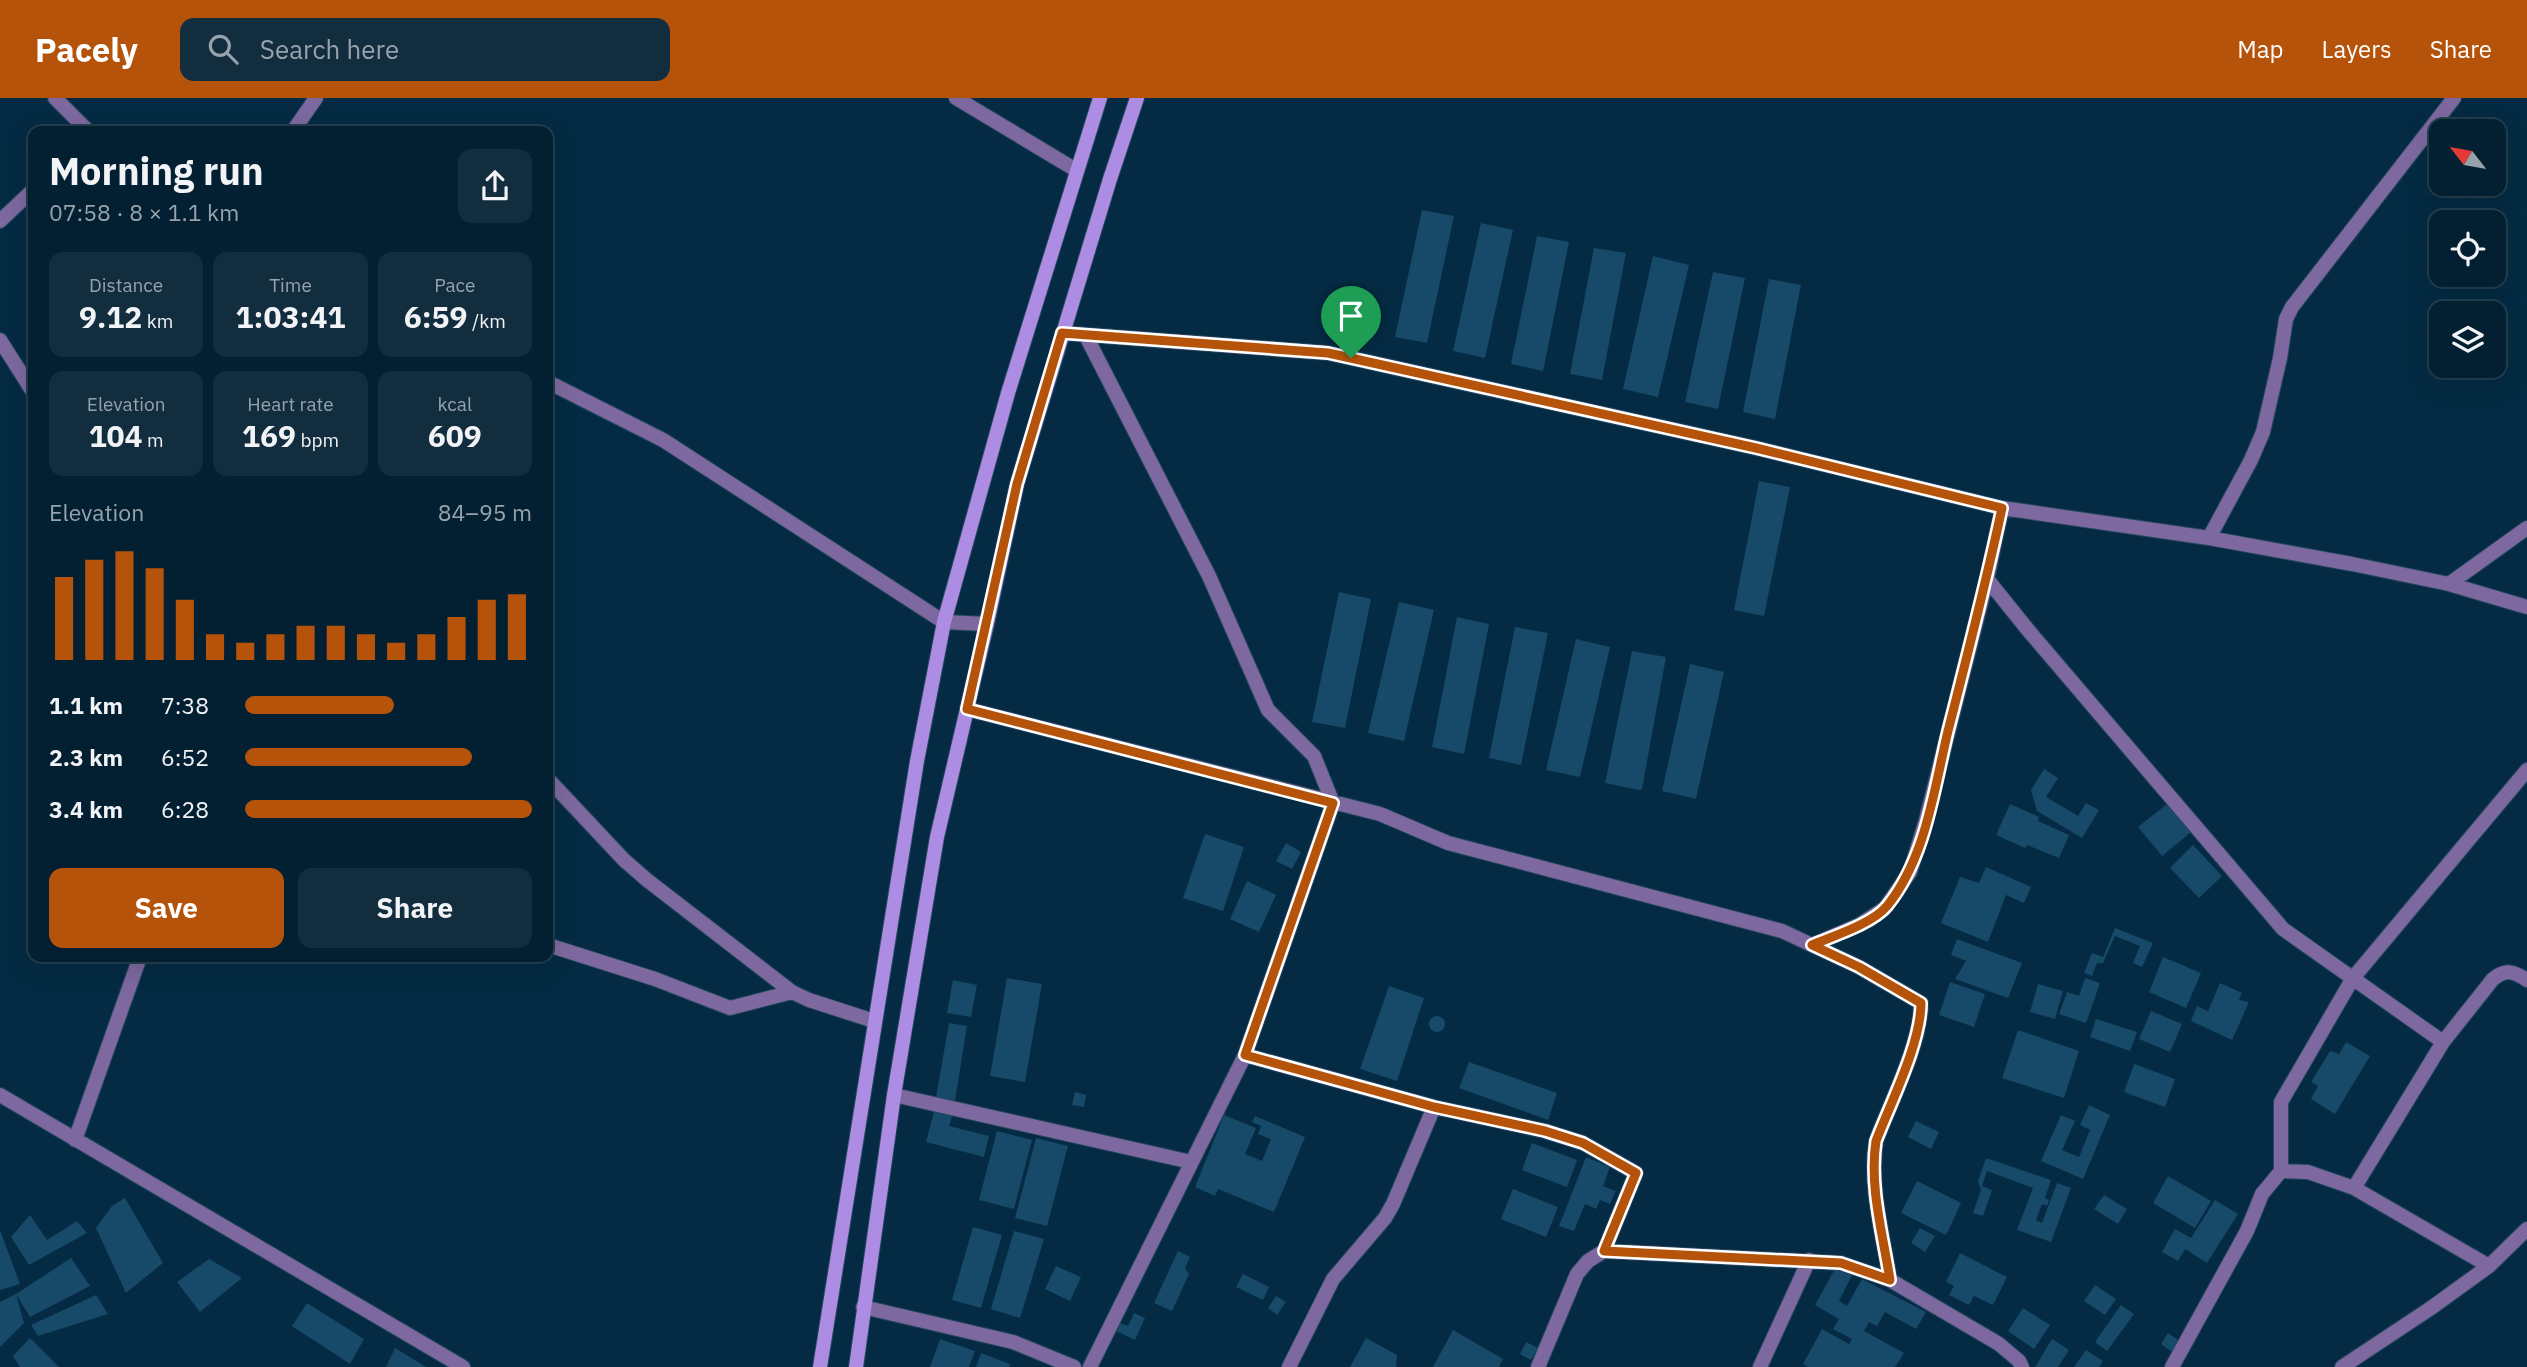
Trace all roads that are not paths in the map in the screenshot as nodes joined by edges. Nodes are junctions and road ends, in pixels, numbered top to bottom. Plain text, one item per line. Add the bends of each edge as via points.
1 (55, 98) edge
2 (316, 98) edge
3 (956, 98) edge
4 (1100, 98) edge
5 (1137, 98) edge
6 (2454, 98) edge
7 (83, 126) edge
8 (296, 126) edge
9 (1076, 170) junction
10 (28, 195) edge
11 (0, 221) edge
12 (1062, 333) junction
13 (1086, 336) junction
14 (0, 340) edge
15 (28, 384) edge
16 (553, 386) edge
17 (2002, 508) junction
18 (2527, 528) edge
19 (2209, 538) junction
20 (1987, 579) junction
21 (2449, 584) junction
22 (2527, 607) edge
23 (944, 622) junction
24 (987, 624) junction
25 (967, 709) junction
26 (2527, 770) edge
27 (553, 784) edge
28 (1333, 803) junction
29 (1812, 945) junction
30 (553, 947) edge
31 (138, 962) edge
32 (2353, 978) junction
33 (2527, 980) edge
34 (792, 992) junction
35 (874, 1021) junction
36 (2442, 1042) junction
37 (1245, 1055) junction
38 (0, 1095) edge
39 (894, 1095) junction
40 (1434, 1107) junction
41 (75, 1140) junction
42 (1191, 1162) junction
43 (2281, 1171) junction
44 (2354, 1188) junction
45 (2527, 1229) edge
46 (1604, 1251) junction
47 (1809, 1260) junction
48 (2489, 1266) junction
49 (1890, 1280) junction
50 (863, 1307) junction
51 (463, 1367) edge
52 (820, 1367) edge
53 (856, 1367) edge
54 (1074, 1367) edge
55 (1090, 1367) edge
56 (1289, 1367) edge
57 (1538, 1367) edge
58 (1760, 1367) edge
59 (2022, 1367) edge
60 (2172, 1367) edge
61 (2342, 1367) edge

1 - 7 street
2 - 8 street
3 - 9 street
4 - 9 main road
5 - 12 main road
6 - 19 street via 2292,307 2263,432
9 - 23 main road
10 - 11 street
12 - 13 street
12 - 24 main road via 1017,484
13 - 17 street via 1328,353
13 - 28 street via 1209,576 1268,710 1314,756
14 - 15 street
16 - 23 street via 663,440
17 - 19 street
17 - 20 street
18 - 21 street
19 - 21 street
20 - 29 street via 1910,872 1885,908
20 - 32 street via 2267,914
21 - 22 street
23 - 24 street
23 - 35 main road
24 - 25 main road
25 - 28 street
25 - 39 main road via 937,837
26 - 32 street
27 - 34 street via 647,880
28 - 29 street via 1380,814 1448,843 1782,931
28 - 37 street
29 - 49 street via 1921,1003 1916,1041 1876,1141 1874,1158
30 - 34 street via 730,1008
31 - 41 street
32 - 36 street
32 - 43 street via 2281,1102
33 - 36 street via 2511,971 2502,972
34 - 35 street
35 - 52 main road
36 - 44 street
37 - 40 street
37 - 42 street
38 - 41 street
39 - 42 street
39 - 50 main road
40 - 46 street via 1583,1143 1636,1173
40 - 56 street via 1393,1205 1333,1279
41 - 51 street
42 - 55 street
43 - 44 street via 2308,1172
43 - 60 street via 2262,1194 2247,1231
44 - 48 street
45 - 48 street
46 - 47 street
46 - 57 street via 1577,1274
47 - 49 street via 1841,1263
47 - 58 street
48 - 61 street
49 - 59 street via 1999,1344
50 - 53 main road
50 - 54 street via 1013,1342

